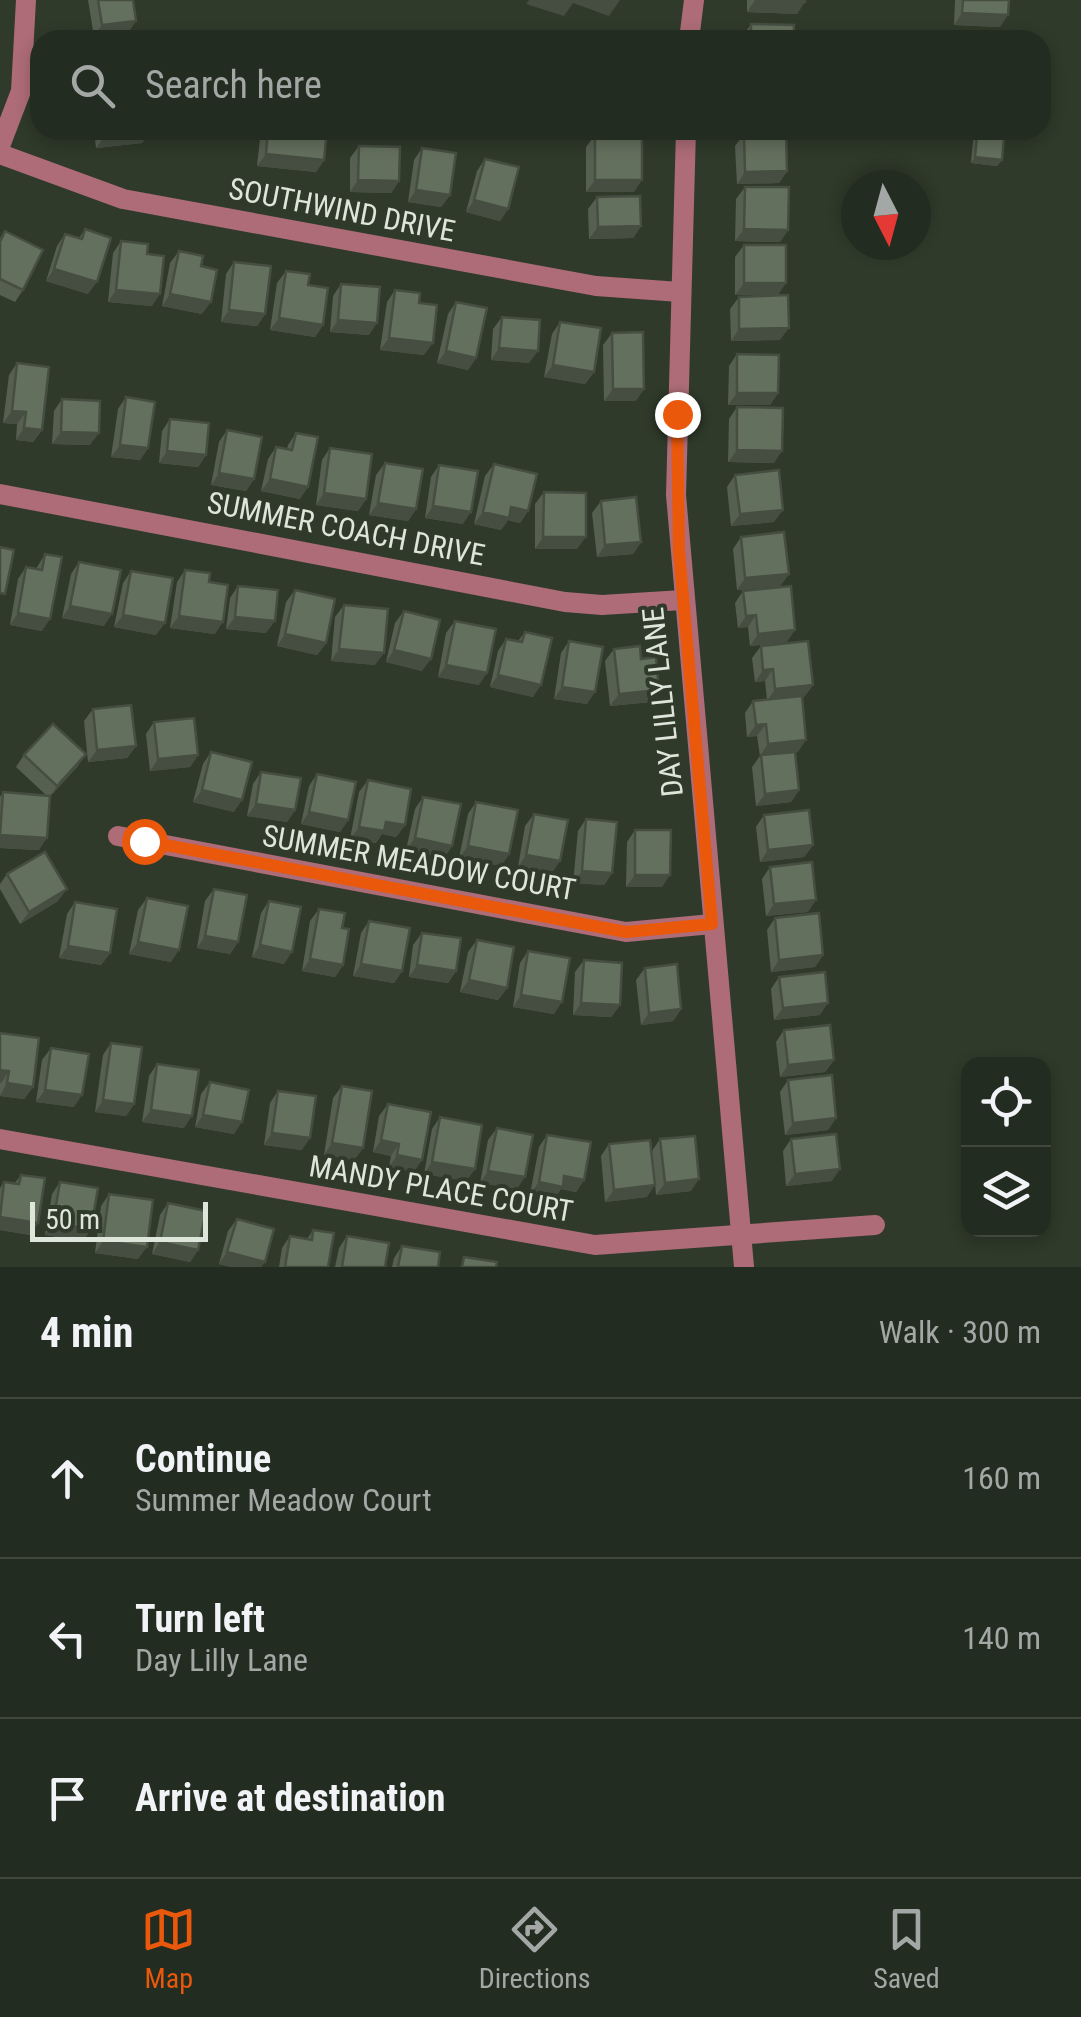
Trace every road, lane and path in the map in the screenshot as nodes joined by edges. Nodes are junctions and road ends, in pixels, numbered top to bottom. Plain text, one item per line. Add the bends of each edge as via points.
1 (26, 0) edge
2 (694, 0) edge
3 (690, 30) edge
4 (686, 140) edge
5 (0, 146) edge
6 (0, 154) edge
7 (680, 292) junction
8 (0, 494) edge
9 (683, 600) junction
10 (118, 836) dead end
11 (712, 924) junction
12 (0, 1139) edge
13 (875, 1224) dead end
14 (742, 1236) junction
15 (744, 1267) edge

1 - 5 street via 20,90
2 - 3 street
4 - 7 street, DAY LILLY LANE
6 - 7 street, SOUTHWIND DRIVE via 123,199 596,286
7 - 9 street, DAY LILLY LANE via 675,446
8 - 9 street, SUMMER COACH DRIVE via 564,602
9 - 11 street, DAY LILLY LANE
10 - 11 street, SUMMER MEADOW COURT via 626,932
11 - 14 street, DAY LILLY LANE
12 - 14 street, MANDY PLACE COURT via 548,1239 629,1246
13 - 14 street, MANDY PLACE COURT
14 - 15 street, DAY LILLY LANE

